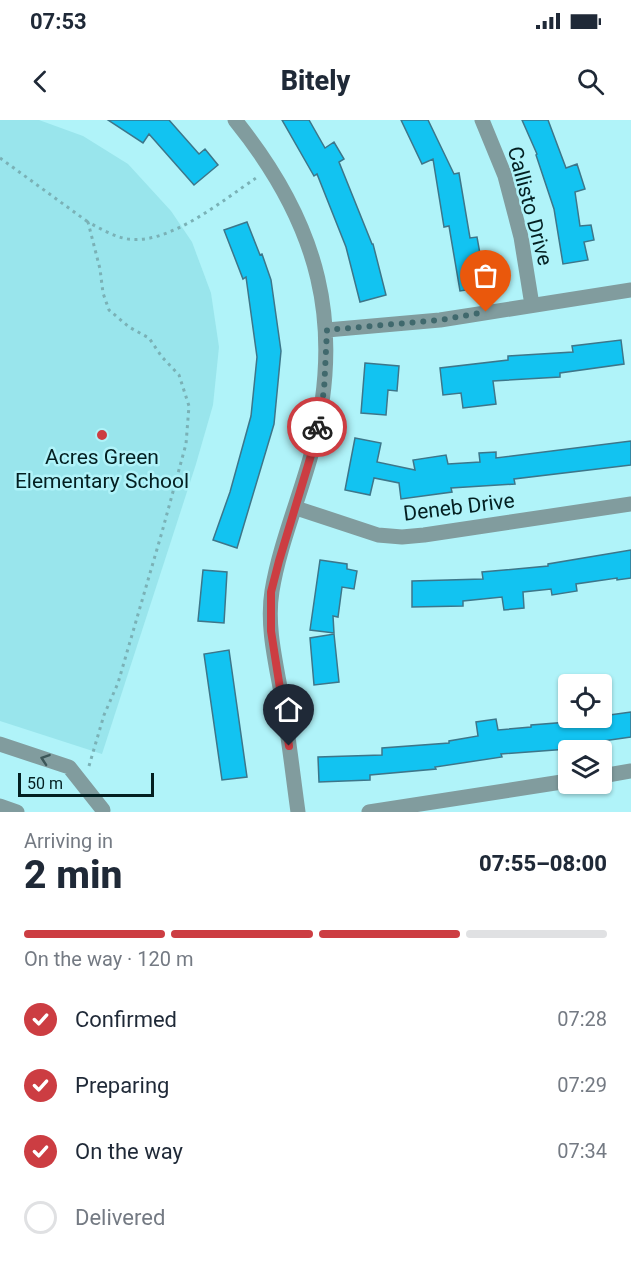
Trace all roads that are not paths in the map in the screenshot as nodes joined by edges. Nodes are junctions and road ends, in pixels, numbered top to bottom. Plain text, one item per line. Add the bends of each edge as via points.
1 (235, 120) edge
2 (482, 120) edge
3 (631, 290) edge
4 (532, 305) junction
5 (327, 330) junction
6 (631, 504) edge
7 (296, 508) junction
8 (0, 744) edge
9 (631, 771) edge
10 (612, 774) edge
11 (558, 783) edge
12 (0, 806) edge
13 (102, 811) edge
14 (17, 812) edge
15 (298, 812) edge
16 (369, 812) edge

1 - 5 street via 282,187 307,241 320,283
2 - 4 street, Callisto Drive via 505,176 521,237
3 - 4 street
4 - 5 street via 440,320
5 - 7 street via 324,391
6 - 7 street, Deneb Drive via 402,537 378,535
7 - 15 street via 271,592 271,631
13 -> 8 street via 69,767
9 - 10 street
11 - 16 street
12 - 14 street

